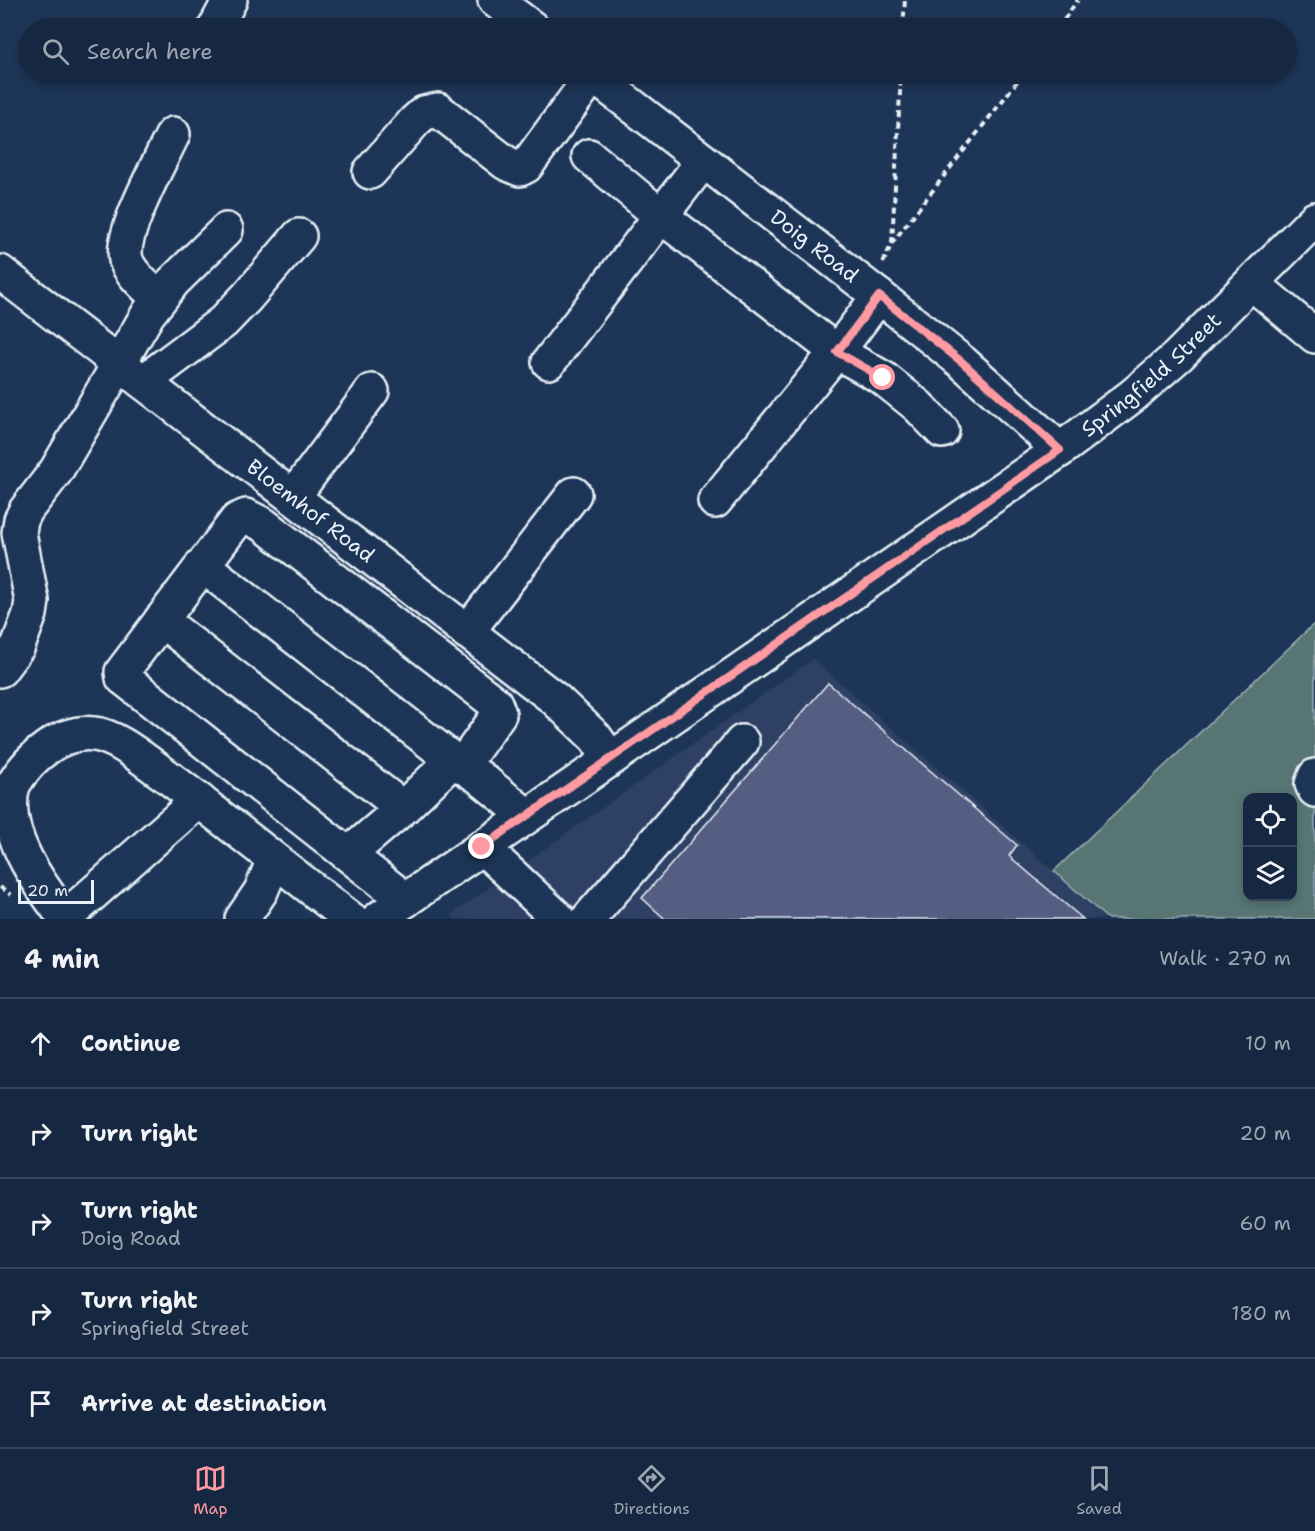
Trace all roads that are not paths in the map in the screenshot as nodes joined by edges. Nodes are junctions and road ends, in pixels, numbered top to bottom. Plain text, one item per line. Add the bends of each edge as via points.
1 (230, 0) edge
2 (495, 0) edge
3 (220, 18) edge
4 (519, 18) edge
5 (585, 84) edge
6 (605, 84) edge
7 (173, 134) dead end
8 (589, 156) dead end
9 (703, 161) junction
10 (370, 172) dead end
11 (661, 216) junction
12 (1315, 219) edge
13 (226, 230) dead end
14 (299, 236) dead end
15 (0, 272) edge
16 (1252, 283) junction
17 (875, 293) junction
18 (159, 300) junction
19 (1315, 336) edge
20 (837, 352) junction
21 (549, 362) dead end
22 (131, 373) junction
23 (372, 391) dead end
24 (942, 431) dead end
25 (1060, 450) junction
26 (574, 494) dead end
27 (292, 497) junction
28 (715, 501) dead end
29 (202, 566) junction
30 (161, 620) junction
31 (467, 632) junction
32 (0, 670) edge
33 (742, 742) dead end
34 (610, 758) junction
35 (457, 763) junction
36 (1315, 776) edge
37 (1315, 790) edge
38 (199, 800) junction
39 (403, 808) junction
40 (527, 816) junction
41 (482, 847) junction
42 (349, 854) junction
43 (274, 860) junction
44 (406, 900) junction
45 (66, 918) edge
46 (242, 919) edge
47 (351, 919) edge
48 (378, 919) edge
49 (559, 919) edge
50 (588, 919) edge

1 - 3 street
2 - 4 street
5 - 10 street via 520,169 506,163 438,110 424,113 415,121
6 - 9 street, Doig Road
7 - 18 street via 126,238 125,249 130,268
8 - 11 street
9 - 11 street
9 - 17 street, Doig Road
11 - 20 street
11 - 21 street
12 - 16 street, Springfield Street
13 - 18 street
14 - 22 street via 223,322
15 - 22 street, Bloemhof Road
16 - 19 street
16 - 25 street, Springfield Street via 1178,356
17 - 20 street
17 - 25 street, Doig Road via 962,362
18 - 22 street via 147,314
20 - 24 street via 883,378
20 - 28 street
22 - 27 street, Bloemhof Road
22 - 32 street via 21,520 19,533 32,601 18,646
23 - 27 street
25 - 34 street, Springfield Street
26 - 31 street
27 - 31 street, Bloemhof Road
29 - 30 street
29 - 35 street
29 - 35 street via 241,517 252,518 491,699 499,714
30 - 39 street
30 - 42 street via 122,672 123,678
31 - 34 street, Bloemhof Road via 576,717
33 - 50 street
34 - 40 street, Springfield Street
35 - 39 street
35 - 40 street
36 - 37 street
38 - 43 street
38 - 45 street
38 - 45 street via 112,739 93,734 70,737 46,747 25,767 12,787 6,825 13,846
39 - 42 street
40 - 41 street, Springfield Street
41 - 44 street, Springfield Street
41 - 49 street
42 - 44 street
43 - 46 street via 261,891
43 - 47 street
44 - 48 street, Springfield Street

